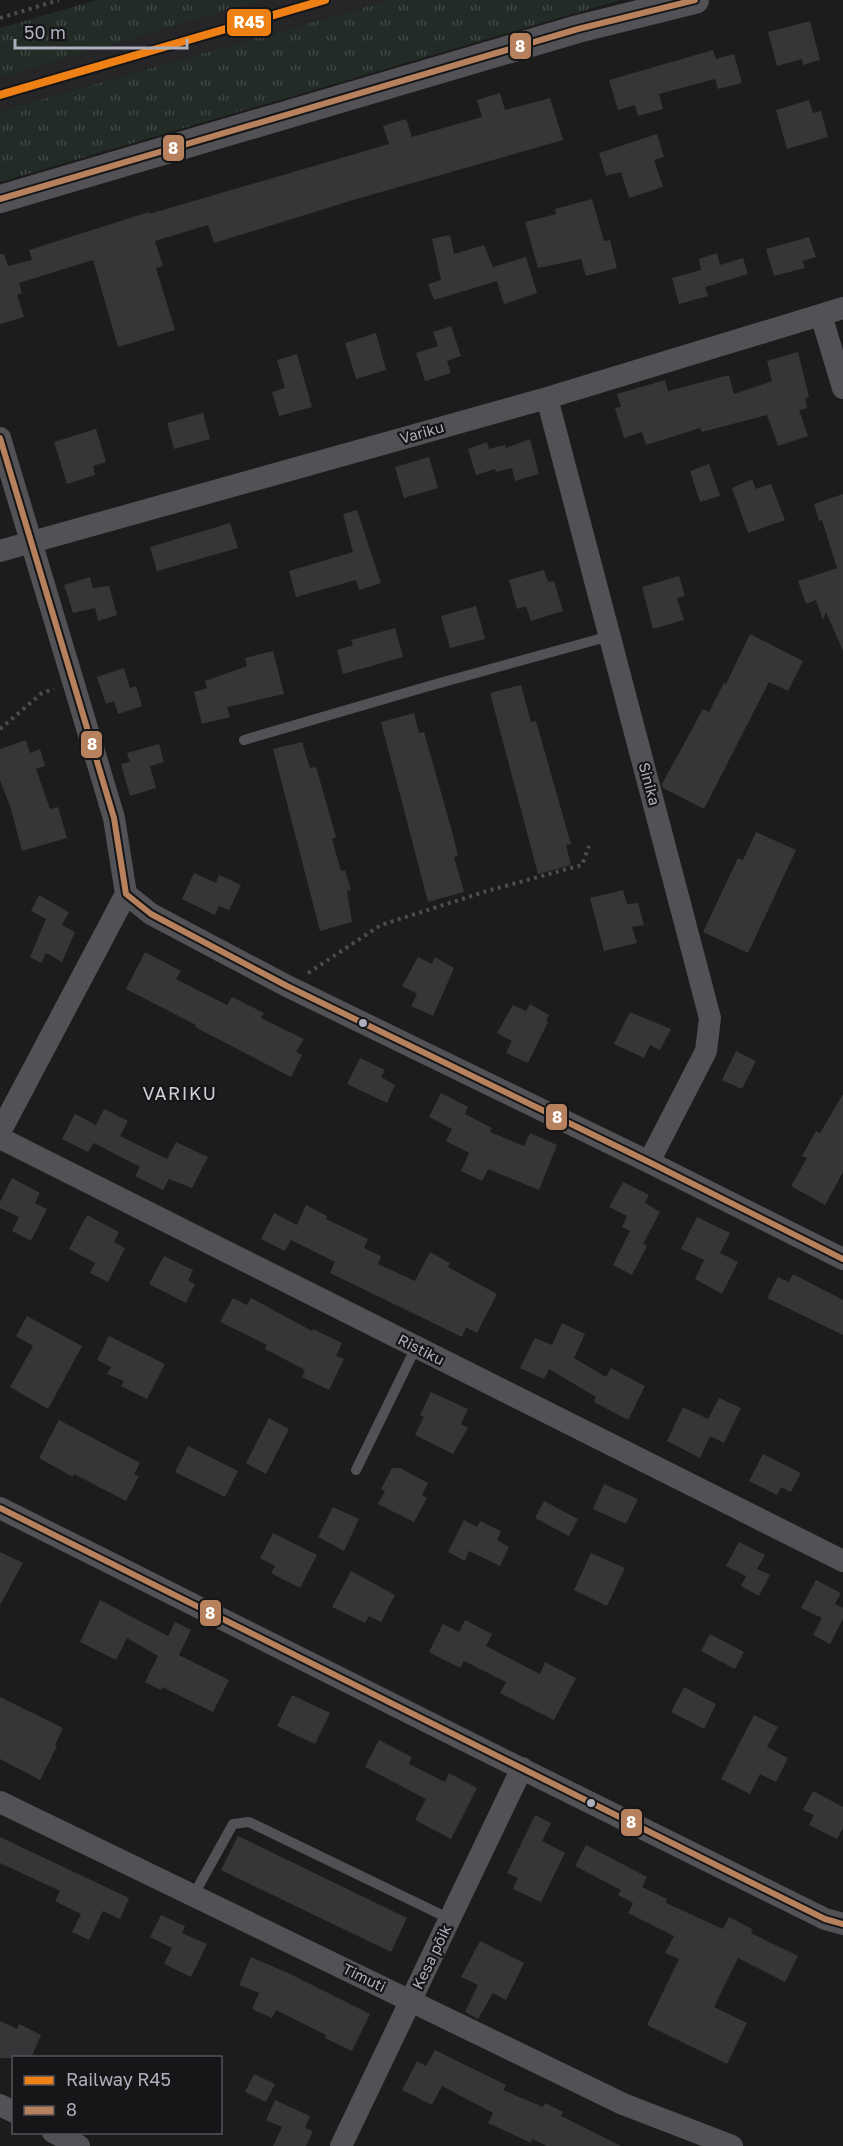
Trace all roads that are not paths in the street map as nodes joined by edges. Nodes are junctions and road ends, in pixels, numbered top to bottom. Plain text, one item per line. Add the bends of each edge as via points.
1 (694, 0) edge
2 (0, 199) edge
3 (843, 309) edge
4 (821, 315) junction
5 (843, 388) edge
6 (547, 398) junction
7 (0, 438) edge
8 (31, 542) junction
9 (0, 551) edge
10 (610, 636) junction
11 (244, 740) dead end
12 (126, 894) junction
13 (0, 1132) edge
14 (0, 1138) edge
15 (650, 1162) junction
16 (843, 1259) edge
17 (416, 1347) junction
18 (356, 1470) dead end
19 (0, 1508) edge
20 (843, 1561) edge
21 (522, 1768) junction
22 (0, 1802) edge
23 (193, 1896) junction
24 (450, 1919) junction
25 (843, 1924) edge
26 (411, 2001) junction
27 (55, 2134) edge
28 (79, 2146) edge
29 (341, 2146) edge
30 (732, 2146) edge

1 - 2 street via 578,29
3 - 4 street, Variku
4 - 5 street
4 - 6 street, Variku
6 - 8 street, Variku
6 - 10 street, Sinika
7 - 8 street
8 - 9 street, Variku
8 - 12 street via 114,818
10 - 11 lane
10 - 15 street, Sinika via 710,1018 706,1051
12 - 13 street
12 - 15 street via 151,914 287,986
14 - 17 street, Ristiku
15 - 16 street
17 - 18 lane
17 - 20 street, Ristiku
19 - 21 street
21 - 24 street, Kesa põik
21 - 25 street via 814,1914
22 - 23 street, Timuti
23 - 24 lane via 233,1824 249,1822
23 - 26 street, Timuti
24 - 26 street, Kesa põik
26 - 29 street, Kesa põik
26 - 30 street, Timuti via 623,2104
27 - 28 street

